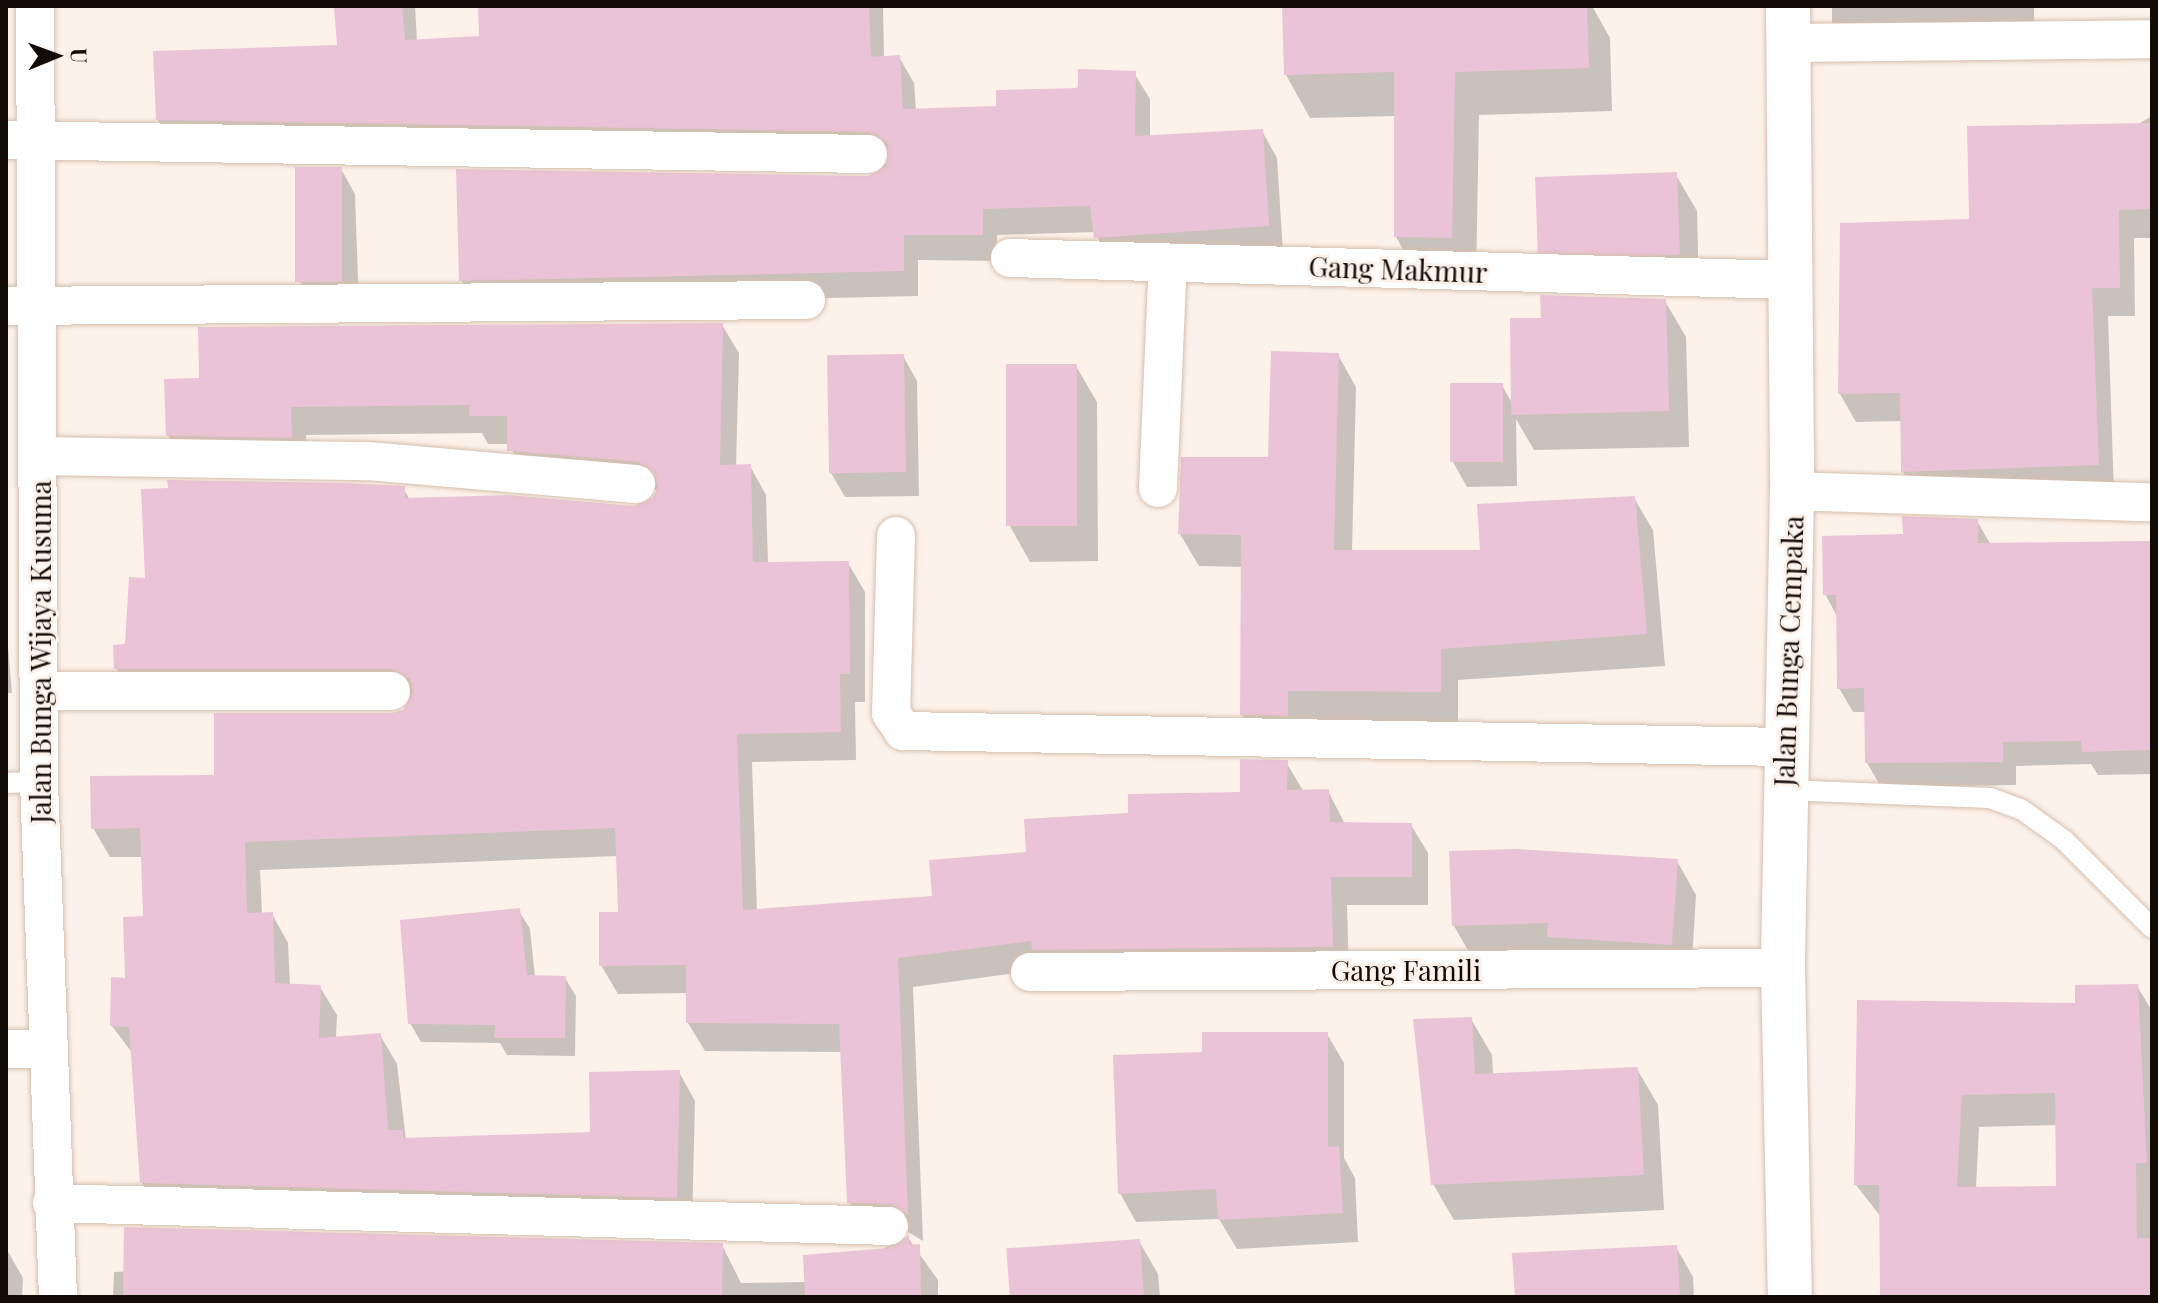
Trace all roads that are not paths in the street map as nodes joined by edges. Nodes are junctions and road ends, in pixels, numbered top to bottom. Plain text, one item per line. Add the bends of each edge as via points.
1 (35, 6) edge
2 (1788, 24) edge
3 (2152, 39) edge
4 (20, 140) edge
5 (868, 154) dead end
6 (1010, 258) dead end
7 (1168, 263) junction
8 (1786, 280) junction
9 (806, 300) dead end
10 (22, 306) edge
11 (39, 456) junction
12 (636, 484) dead end
13 (1158, 488) dead end
14 (1792, 491) junction
15 (2152, 502) edge
16 (896, 536) dead end
17 (39, 691) junction
18 (391, 691) dead end
19 (1784, 747) junction
20 (22, 782) edge
21 (1784, 790) junction
22 (2152, 928) edge
23 (1783, 968) junction
24 (1030, 972) dead end
25 (6, 1049) edge
26 (49, 1049) junction
27 (52, 1203) junction
28 (889, 1226) dead end
29 (58, 1297) edge
30 (1790, 1297) edge

1 - 4 street, Jalan Bunga Wijaya Kusuma
2 - 3 street
2 - 8 street, Jalan Bunga Cempaka
4 - 5 street
4 - 10 street, Jalan Bunga Wijaya Kusuma
6 - 7 street, Gang Makmur
7 - 8 street, Gang Makmur
7 - 13 street
8 - 14 street, Jalan Bunga Cempaka
9 - 10 street
10 - 11 street, Jalan Bunga Wijaya Kusuma
11 - 12 street via 368,461
11 - 17 street, Jalan Bunga Wijaya Kusuma
14 - 15 street
14 - 19 street, Jalan Bunga Cempaka
16 - 19 street via 891,713 903,731
17 - 18 street
17 - 20 street, Jalan Bunga Wijaya Kusuma
19 - 21 street, Jalan Bunga Cempaka
20 - 26 street, Jalan Bunga Wijaya Kusuma
21 - 22 lane via 1990,798 2021,809 2064,840
21 - 23 street, Jalan Bunga Cempaka
23 - 24 street, Gang Famili
23 - 30 street, Jalan Bunga Cempaka
25 - 26 street
26 - 27 street, Jalan Bunga Wijaya Kusuma
27 - 28 street
27 - 29 street, Jalan Bunga Wijaya Kusuma

